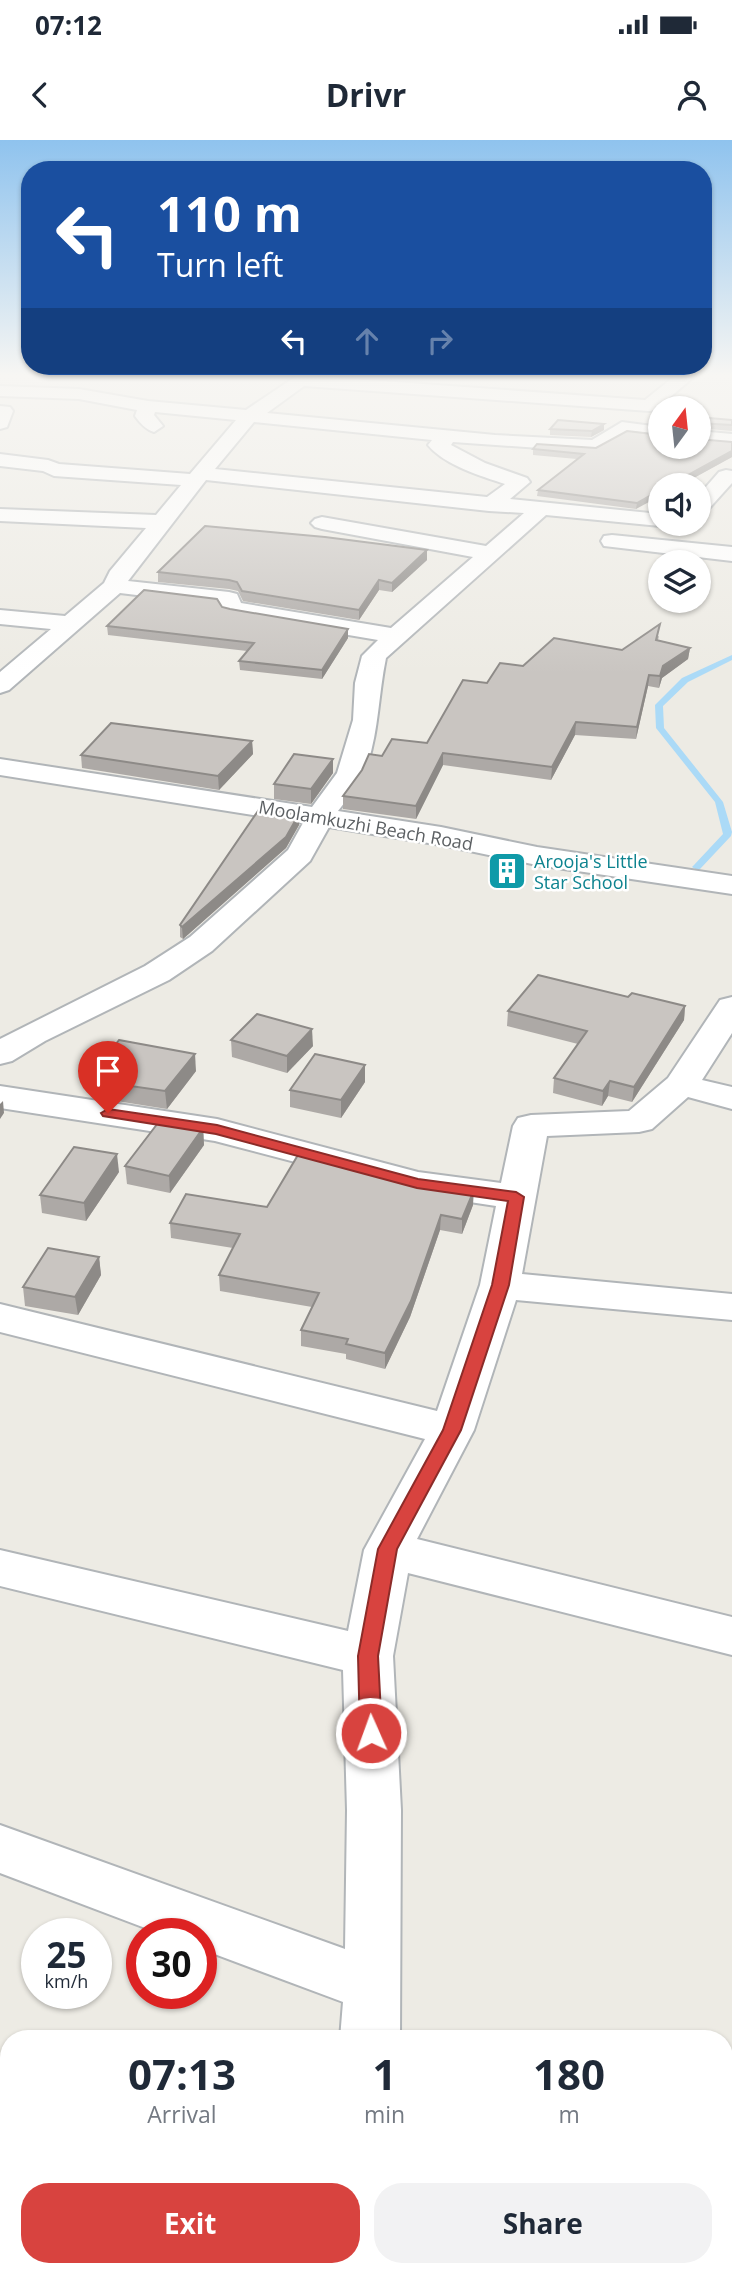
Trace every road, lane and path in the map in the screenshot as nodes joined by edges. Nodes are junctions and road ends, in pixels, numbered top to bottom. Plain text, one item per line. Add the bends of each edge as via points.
1 (150, 475) edge
2 (493, 475) edge
3 (198, 477) junction
4 (732, 477) edge
5 (711, 494) edge
6 (489, 505) junction
7 (0, 515) edge
8 (648, 520) edge
9 (541, 521) junction
10 (160, 522) junction
11 (322, 523) dead end
12 (595, 539) dead end
13 (490, 553) junction
14 (732, 554) edge
15 (115, 586) junction
16 (0, 617) edge
17 (70, 625) junction
18 (396, 635) junction
19 (0, 685) edge
20 (0, 767) edge
21 (320, 817) junction
22 (732, 885) edge
23 (732, 1007) edge
24 (0, 1054) edge
25 (681, 1085) junction
26 (0, 1097) edge
27 (732, 1098) edge
28 (516, 1197) junction
29 (500, 1285) junction
30 (732, 1307) edge
31 (0, 1318) edge
32 (452, 1430) junction
33 (388, 1549) junction
34 (0, 1568) edge
35 (732, 1636) edge
36 (368, 1656) junction
37 (0, 1849) edge
38 (371, 2012) edge

1 - 3 street
2 - 6 street via 520,482
3 - 6 street
3 - 10 street
4 - 5 street via 726,476
6 - 9 street
7 - 10 street
8 - 9 street
9 - 13 street via 516,530
10 - 15 street
11 - 13 street
12 - 14 street
13 - 18 street
15 - 17 street
15 - 18 street via 229,599 231,608
16 - 17 street
17 - 19 street
18 - 21 street via 374,656 366,720 351,773
20 - 21 street, Moolamkuzhi Beach Road
21 - 22 street, Moolamkuzhi Beach Road
21 - 24 street via 300,855 201,944
23 - 25 street
25 - 27 street
25 - 28 street via 639,1121 531,1126
26 - 28 street via 217,1130 417,1184
28 - 29 street
29 - 30 street
29 - 32 street
31 - 32 street
32 - 33 street
33 - 35 street
33 - 36 street
34 - 36 street
36 - 38 street via 374,1810
37 - 38 street

